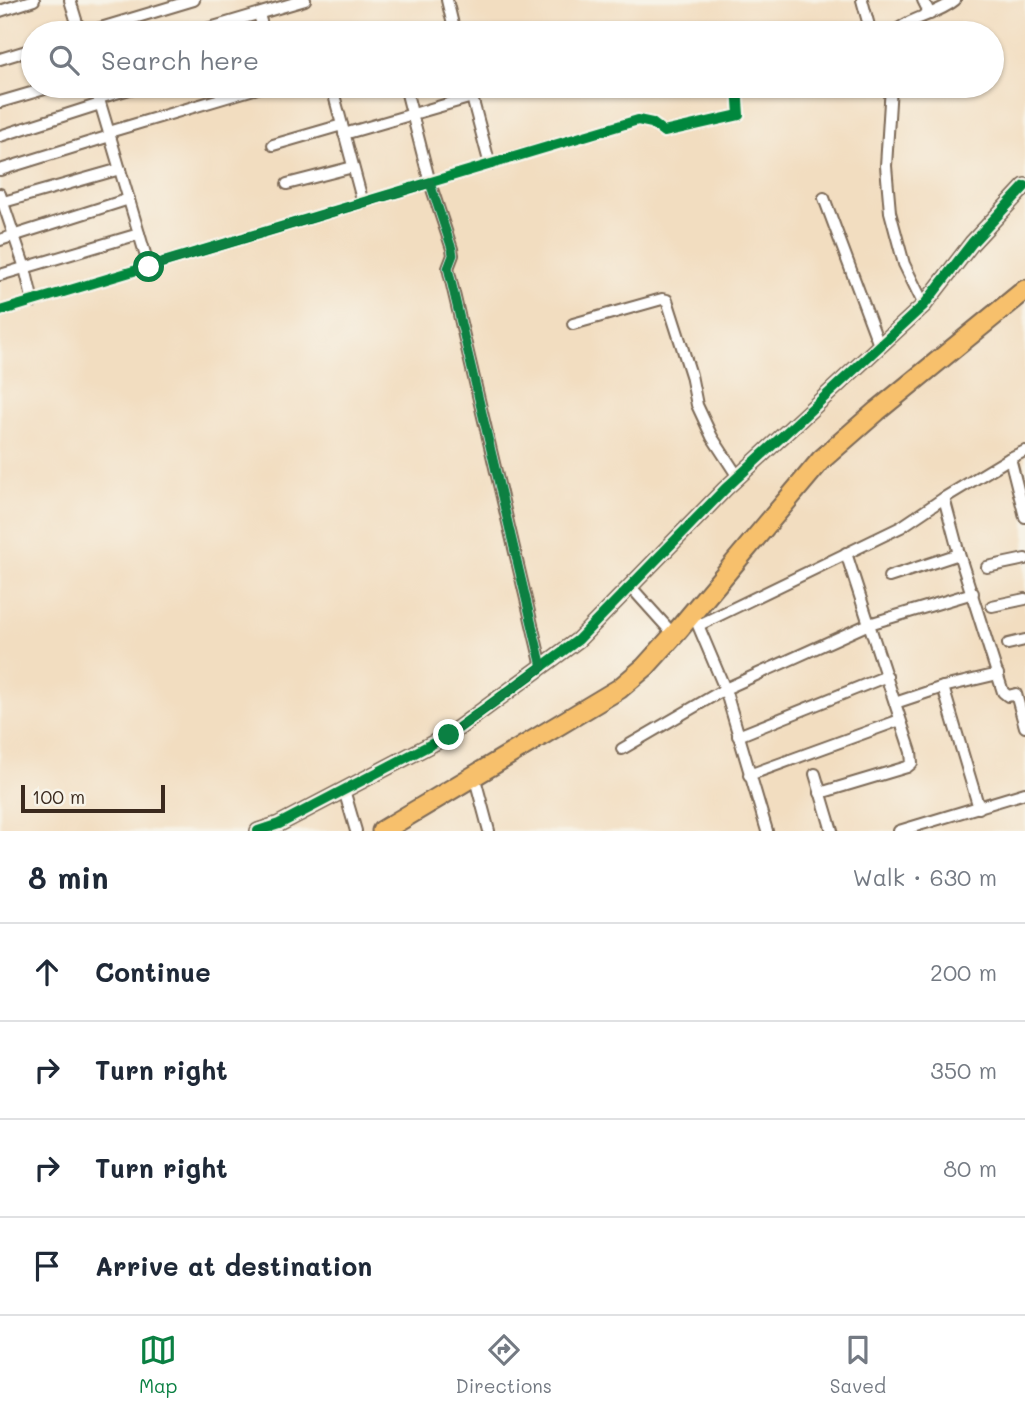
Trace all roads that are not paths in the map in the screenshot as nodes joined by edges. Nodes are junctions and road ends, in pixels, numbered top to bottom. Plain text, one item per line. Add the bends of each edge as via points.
1 (34, 0) edge
2 (70, 0) edge
3 (194, 0) edge
4 (305, 0) edge
5 (447, 0) edge
6 (862, 0) edge
7 (923, 0) edge
8 (955, 0) edge
9 (0, 11) edge
10 (259, 14) junction
11 (930, 14) junction
12 (78, 21) edge
13 (123, 21) edge
14 (234, 21) edge
15 (261, 21) edge
16 (453, 21) edge
17 (868, 21) edge
18 (913, 21) edge
19 (21, 53) edge
20 (0, 60) edge
21 (21, 96) edge
22 (99, 98) edge
23 (108, 98) edge
24 (225, 98) edge
25 (335, 98) edge
26 (408, 98) edge
27 (453, 98) edge
28 (473, 98) edge
29 (738, 98) edge
30 (890, 98) edge
31 (100, 101) junction
32 (0, 102) edge
33 (412, 114) junction
34 (343, 130) junction
35 (109, 134) junction
36 (0, 136) edge
37 (273, 145) dead end
38 (490, 165) junction
39 (353, 167) junction
40 (120, 169) junction
41 (0, 170) edge
42 (430, 183) junction
43 (287, 184) dead end
44 (1025, 186) edge
45 (824, 198) dead end
46 (1, 200) edge
47 (129, 200) junction
48 (363, 203) junction
49 (139, 234) junction
50 (14, 235) junction
51 (0, 240) edge
52 (149, 267) junction
53 (25, 268) junction
54 (0, 275) edge
55 (1025, 290) edge
56 (33, 302) junction
57 (924, 304) junction
58 (0, 311) edge
59 (573, 324) dead end
60 (879, 345) junction
61 (1025, 451) edge
62 (1010, 458) junction
63 (738, 477) junction
64 (944, 498) junction
65 (1025, 517) edge
66 (846, 553) junction
67 (959, 554) junction
68 (1025, 559) edge
69 (987, 567) dead end
70 (889, 577) dead end
71 (630, 586) junction
72 (973, 593) junction
73 (1025, 599) edge
74 (992, 606) dead end
75 (696, 619) junction
76 (869, 625) junction
77 (674, 635) junction
78 (1025, 640) edge
79 (1007, 644) dead end
80 (542, 667) junction
81 (998, 674) junction
82 (887, 676) junction
83 (943, 687) junction
84 (724, 689) junction
85 (1021, 693) edge
86 (895, 702) junction
87 (900, 720) junction
88 (1025, 727) edge
89 (737, 736) junction
90 (622, 749) dead end
91 (815, 774) dead end
92 (474, 775) junction
93 (748, 775) junction
94 (344, 790) junction
95 (820, 793) junction
96 (1025, 793) edge
97 (979, 808) junction
98 (258, 831) edge
99 (356, 831) edge
100 (382, 831) edge
101 (489, 831) edge
102 (767, 831) edge
103 (832, 831) edge
104 (899, 831) edge

1 - 9 street
2 - 12 street
3 - 13 street
4 - 10 street
5 - 16 street
6 - 17 street
7 - 11 street
8 - 11 street
10 - 14 street
10 - 15 street
11 - 18 street
19 - 20 street
21 - 32 street
22 - 31 street
23 - 31 street
24 - 35 street
25 - 34 street
26 - 33 street
27 - 33 street
28 - 38 street
29 - 38 street via 739,115 664,132 638,120
30 - 57 street via 886,166 890,212 904,264
31 - 35 street
31 - 36 street
33 - 34 street
33 - 42 street
34 - 37 street
34 - 39 street
35 - 40 street
35 - 41 street
38 - 42 street
39 - 43 street
39 - 48 street
40 - 46 street
40 - 47 street
42 - 48 street
42 - 80 street via 452,249 448,268
44 - 57 street
45 - 60 street
46 - 50 street
47 - 49 street
47 - 50 street
48 - 52 street
49 - 52 street
49 - 53 street
50 - 51 street
50 - 53 street
52 - 56 street
53 - 54 street
53 - 56 street
55 - 75 highway via 821,460
56 - 58 street
57 - 60 street
59 - 63 street via 667,300 697,405
60 - 63 street
61 - 62 street
62 - 64 street
62 - 65 street
63 - 71 street
64 - 66 street via 901,527
64 - 67 street
66 - 75 street
66 - 76 street
67 - 70 street
67 - 72 street
68 - 69 street
71 - 77 street
71 - 80 street via 579,640
72 - 76 street
72 - 81 street
73 - 74 street
75 - 77 highway
75 - 84 street
76 - 82 street
76 - 84 street
77 - 92 highway via 619,689
78 - 79 street
80 - 94 street via 449,735
81 - 83 street
81 - 85 street via 1004,694
82 - 86 street
82 - 89 street
83 - 86 street
83 - 97 street
84 - 89 street
84 - 90 street
85 - 88 street
86 - 87 street
87 - 93 street
87 - 95 street via 911,752 910,765
89 - 93 street
91 - 95 street
92 - 100 highway
92 - 101 street
93 - 102 street
94 - 98 street
94 - 99 street
95 - 103 street
96 - 97 street
97 - 104 street

